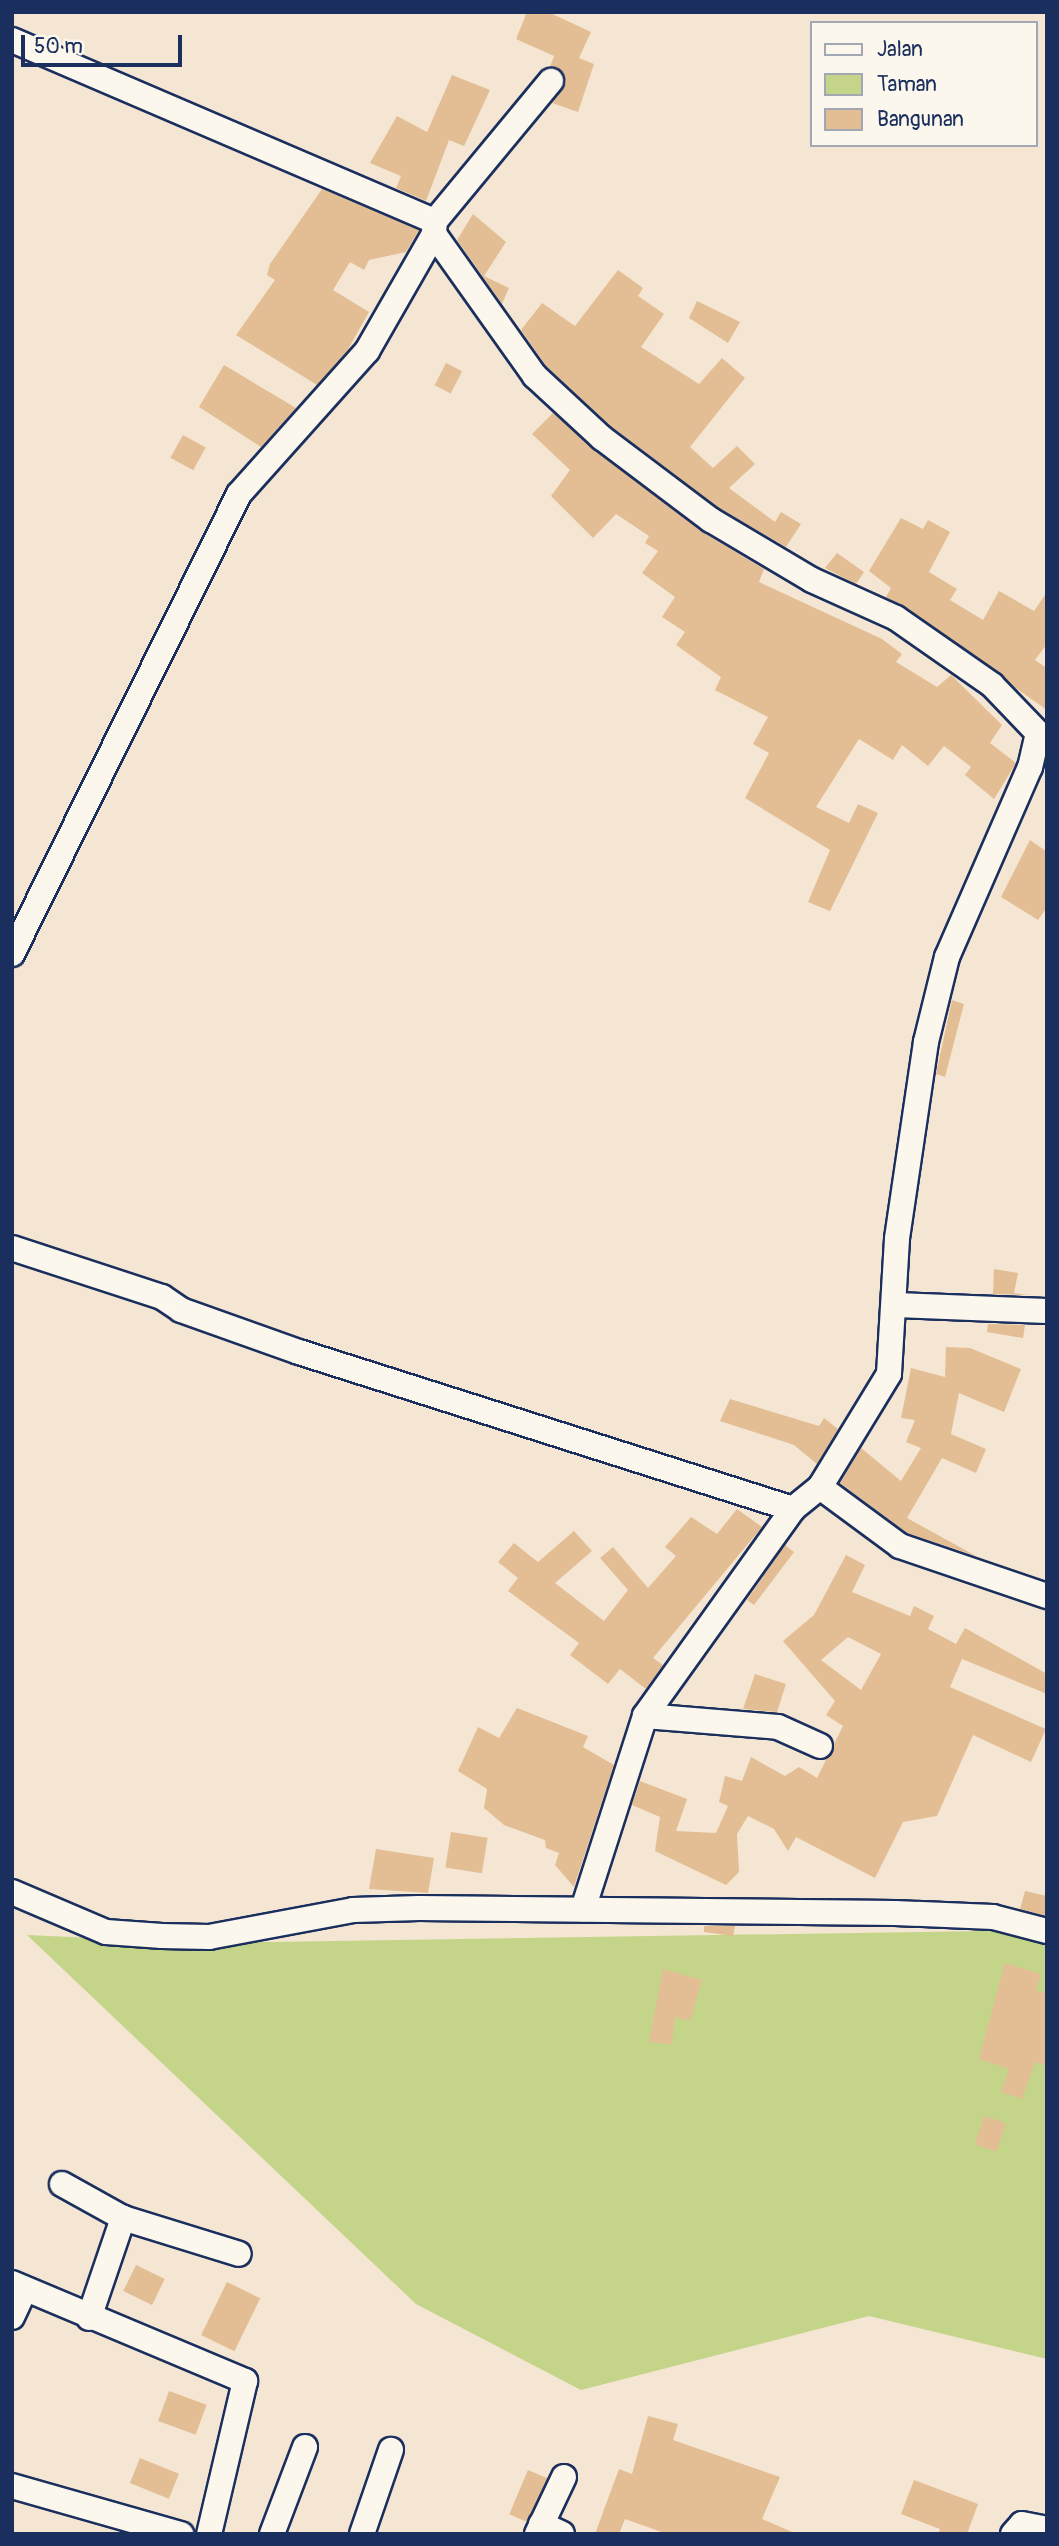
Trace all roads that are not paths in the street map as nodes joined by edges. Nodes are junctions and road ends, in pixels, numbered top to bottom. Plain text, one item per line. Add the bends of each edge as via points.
1 (12, 40) edge
2 (551, 81) dead end
3 (434, 228) junction
4 (1041, 730) edge
5 (12, 954) edge
6 (12, 1248) edge
7 (896, 1305) junction
8 (1047, 1311) edge
9 (820, 1487) junction
10 (793, 1509) junction
11 (1047, 1596) edge
12 (645, 1716) junction
13 (820, 1746) dead end
14 (12, 1892) edge
15 (583, 1909) junction
16 (1047, 1931) edge
17 (62, 2184) dead end
18 (123, 2218) junction
19 (239, 2254) dead end
20 (18, 2287) edge
21 (12, 2317) edge
22 (89, 2318) junction
23 (305, 2447) dead end
24 (391, 2449) dead end
25 (564, 2477) dead end
26 (12, 2486) edge
27 (135, 2527) edge
28 (1047, 2529) edge
29 (546, 2531) edge
30 (181, 2534) edge
31 (209, 2534) edge
32 (272, 2534) edge
33 (362, 2534) edge
34 (1013, 2534) edge

1 - 3 street
2 - 3 street via 468,173
3 - 4 street via 535,376 602,438 711,520 812,580 896,618 992,685
3 - 5 street via 367,351 239,494
4 - 7 street via 1030,767 947,957 926,1042 897,1239
6 - 10 street via 299,1352
7 - 8 street
7 - 9 street via 889,1374
9 - 10 street
9 - 11 street via 900,1546
10 - 12 street
12 - 13 street via 778,1727
12 - 15 street
14 - 15 street via 106,1932 162,1936 209,1937 353,1910
15 - 16 street via 993,1917
17 - 18 street
18 - 19 street
18 - 22 street
20 - 21 street
20 - 22 street
22 - 31 street via 245,2381
23 - 32 street
24 - 33 street
25 - 29 street
26 - 27 street
27 - 30 street
28 - 34 street via 1022,2524

